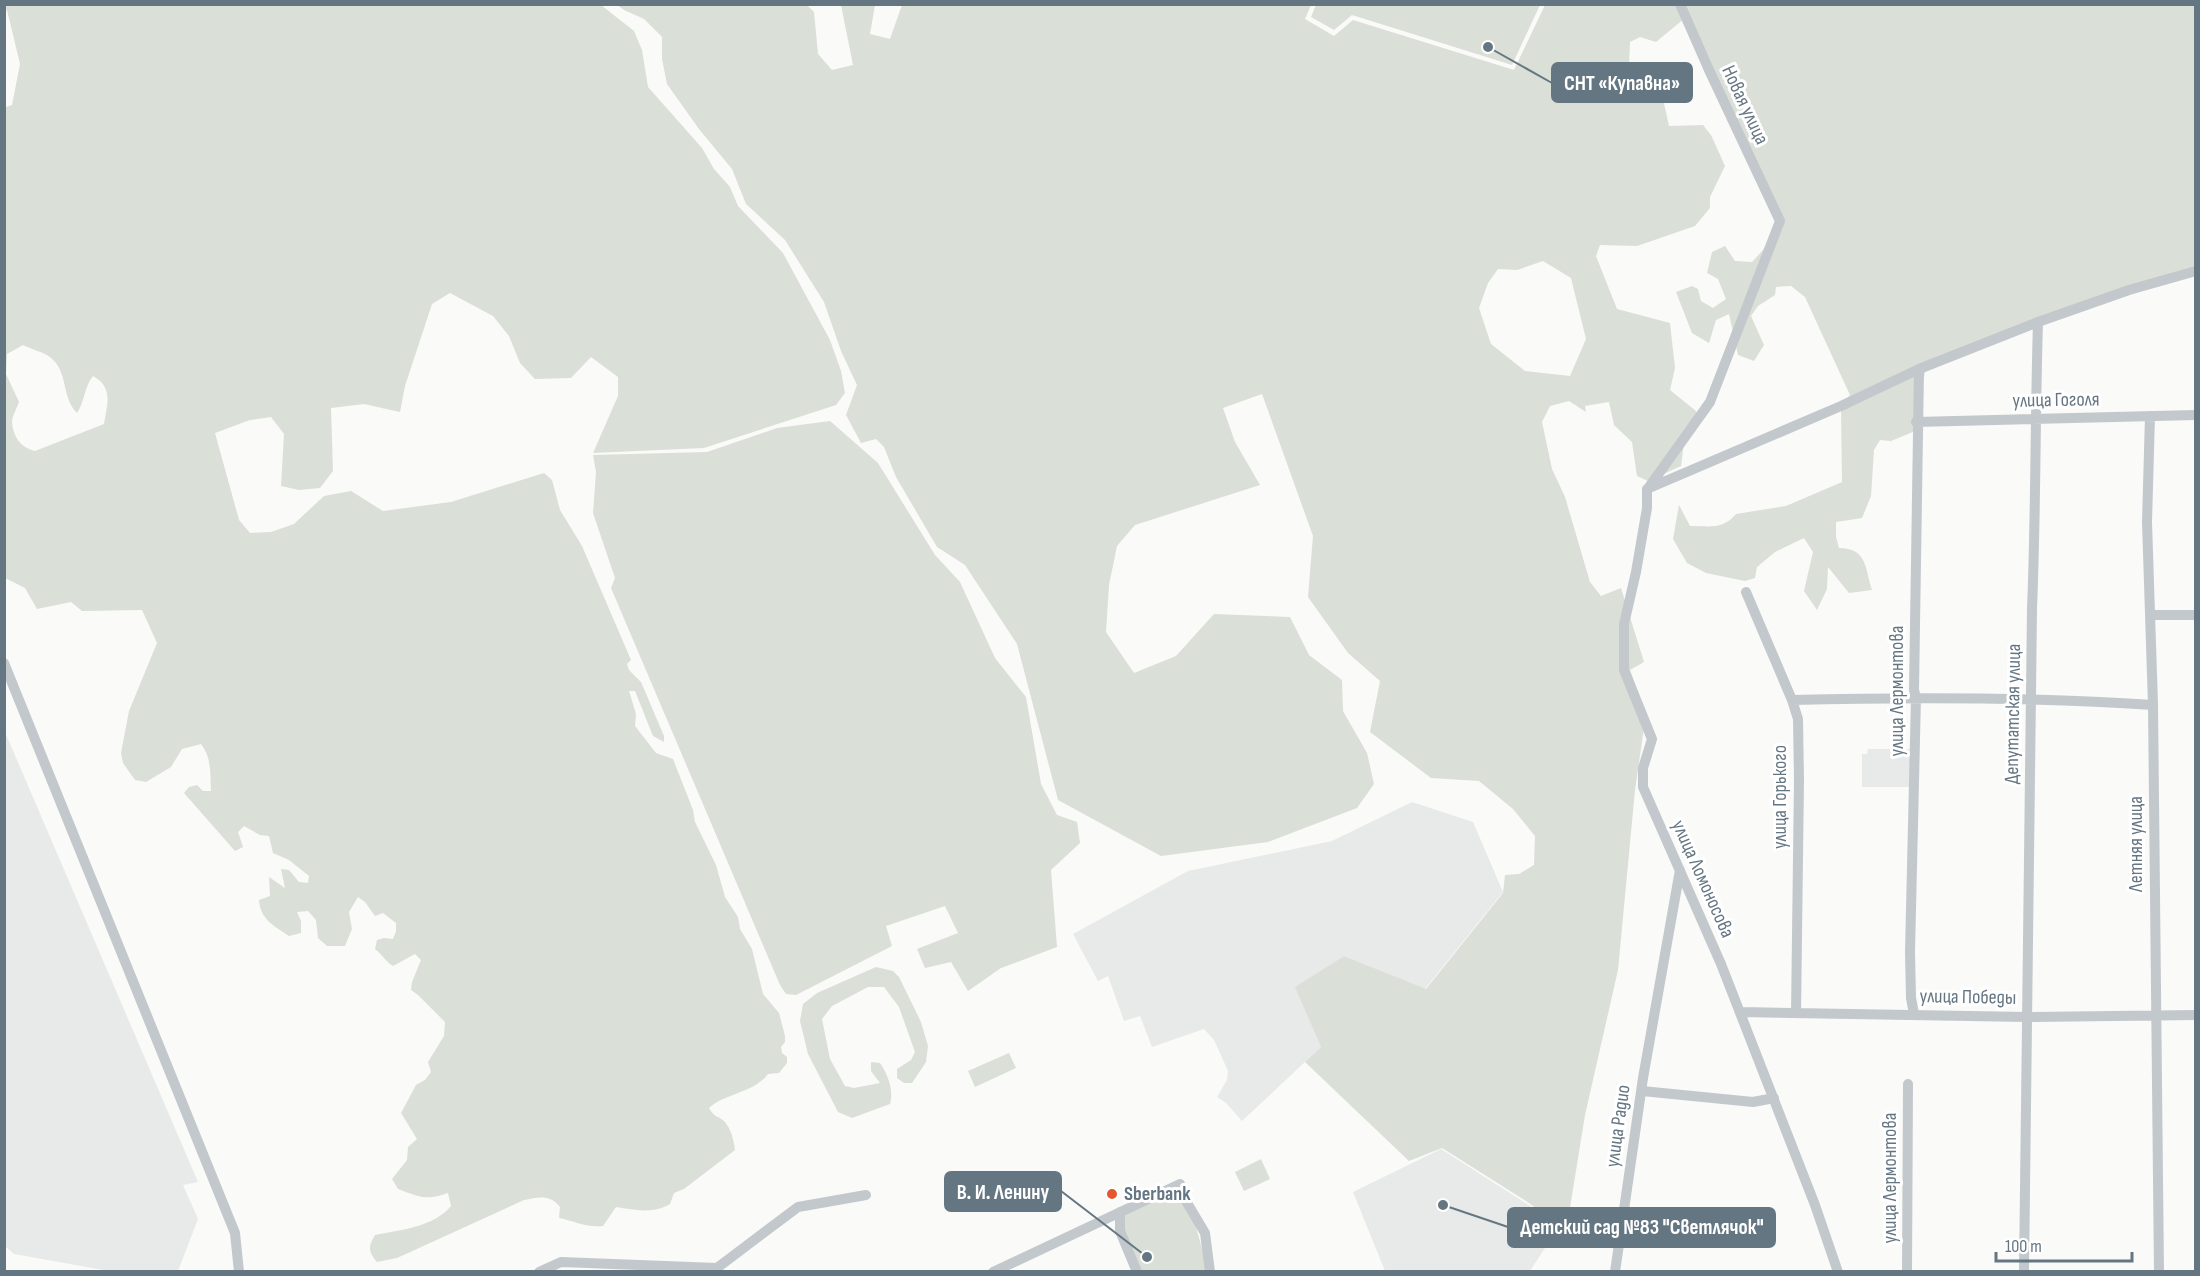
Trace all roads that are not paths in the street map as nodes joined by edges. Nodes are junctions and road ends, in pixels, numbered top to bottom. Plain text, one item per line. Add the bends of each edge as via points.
1 (1680, 4) edge
2 (2196, 271) edge
3 (2038, 322) junction
4 (1919, 369) junction
5 (2196, 415) edge
6 (2150, 416) junction
7 (2035, 419) junction
8 (1916, 422) junction
9 (1647, 490) junction
10 (1746, 592) dead end
11 (2151, 615) junction
12 (2196, 615) edge
13 (4, 663) edge
14 (1916, 697) junction
15 (1792, 700) junction
16 (2031, 700) junction
17 (2153, 705) junction
18 (1680, 870) junction
19 (1740, 1012) junction
20 (1796, 1013) junction
21 (1914, 1014) junction
22 (2196, 1015) edge
23 (2155, 1016) junction
24 (2027, 1017) junction
25 (1908, 1084) dead end
26 (1642, 1091) junction
27 (1774, 1098) junction
28 (866, 1195) dead end
29 (1120, 1212) junction
30 (239, 1272) edge
31 (539, 1272) edge
32 (993, 1272) edge
33 (1137, 1272) edge
34 (1210, 1272) edge
35 (1615, 1272) edge
36 (1838, 1272) edge
37 (1908, 1272) edge
38 (2024, 1272) edge
39 (2159, 1272) edge

1 - 9 street, Новая улица via 1780,221 1710,402
2 - 3 street
3 - 4 street
3 - 7 street, Депутатская улица
4 - 8 street, улица Лермонтова
4 - 9 street
5 - 6 street, улица Гоголя
6 - 7 street, улица Гоголя
6 - 11 street, Летняя улица via 2147,522
7 - 8 street, улица Гоголя
7 - 16 street, Депутатская улица
8 - 14 street, улица Лермонтова
9 - 18 street, улица Ломоносова via 1647,508 1624,624 1624,670 1652,740 1643,768 1643,787
10 - 15 street, улица Горького
11 - 12 street
11 - 17 street, Летняя улица
13 - 30 street via 235,1233
14 - 15 street
14 - 16 street
14 - 21 street, улица Лермонтова via 1910,952
15 - 20 street, улица Горького via 1799,738
16 - 17 street
16 - 24 street, Депутатская улица
17 - 23 street, Летняя улица
18 - 19 street, улица Ломоносова
18 - 26 street, улица Радио
19 - 20 street, улица Победы
19 - 27 street, улица Ломоносова
20 - 21 street, улица Победы
21 - 24 street, улица Победы
22 - 23 street, улица Победы
23 - 24 street, улица Победы
23 - 39 street, Летняя улица
24 - 38 street, Депутатская улица
25 - 37 street, улица Лермонтова
26 - 27 street via 1753,1102
26 - 35 street, улица Радио
27 - 36 street, улица Ломоносова
28 - 31 street via 798,1207 717,1268 561,1262
29 - 32 street
29 - 33 street via 1120,1231
29 - 34 street via 1179,1185 1205,1233

